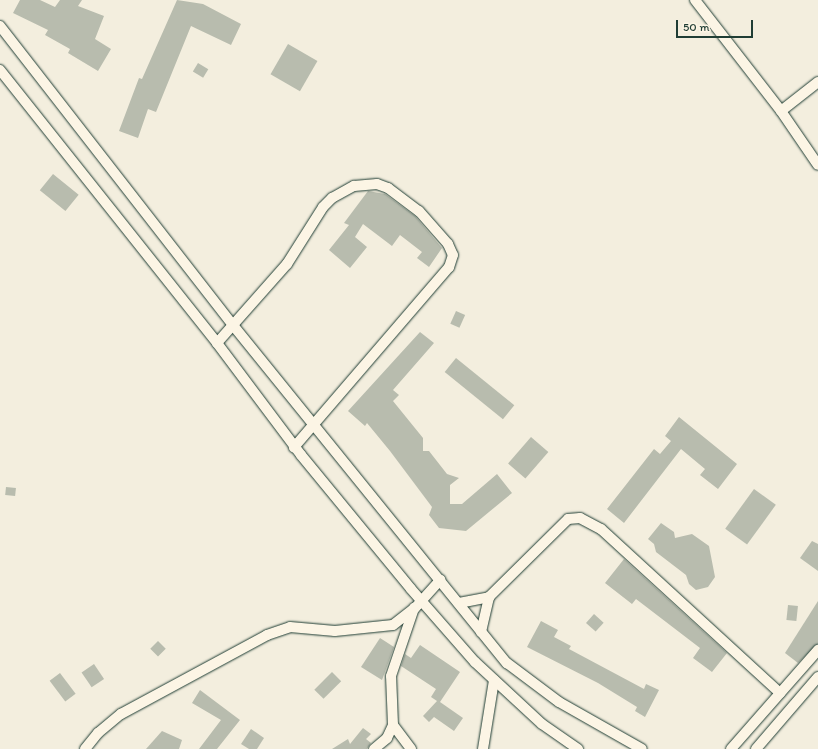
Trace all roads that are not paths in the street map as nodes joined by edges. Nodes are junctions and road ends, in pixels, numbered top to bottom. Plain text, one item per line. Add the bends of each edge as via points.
1 (695, 0) edge
2 (0, 26) edge
3 (0, 70) edge
4 (818, 82) edge
5 (781, 111) junction
6 (818, 165) edge
7 (232, 324) junction
8 (217, 342) junction
9 (314, 426) junction
10 (294, 446) junction
11 (440, 580) junction
12 (489, 597) junction
13 (420, 599) junction
14 (459, 603) junction
15 (414, 608) junction
16 (481, 632) junction
17 (818, 650) edge
18 (818, 678) edge
19 (494, 680) junction
20 (780, 693) junction
21 (393, 725) junction
22 (85, 749) edge
23 (374, 749) edge
24 (411, 749) edge
25 (483, 749) edge
26 (578, 749) edge
27 (642, 749) edge
28 (731, 749) edge
29 (756, 749) edge

1 - 5 street
2 - 7 street
3 - 8 street
4 - 5 street
5 - 6 street
7 - 8 street
7 - 9 street
7 - 9 street via 287,264 323,207 332,198 354,186 377,184 388,188 419,211 448,244 453,255 449,267
8 - 10 street
9 - 10 street
9 - 11 street
10 - 13 street
11 - 13 street
11 - 14 street
12 - 14 street
12 - 16 street
12 - 20 street via 568,520 580,518 601,529
13 - 15 street
13 - 19 street
14 - 16 street
15 - 21 street via 391,676
15 - 22 street via 393,625 375,629 285,628 121,714 98,733
16 - 27 street via 507,663 529,682
17 - 20 street
18 - 29 street
19 - 25 street
19 - 26 street via 542,724
20 - 28 street
21 - 23 street via 387,738
21 - 24 street

